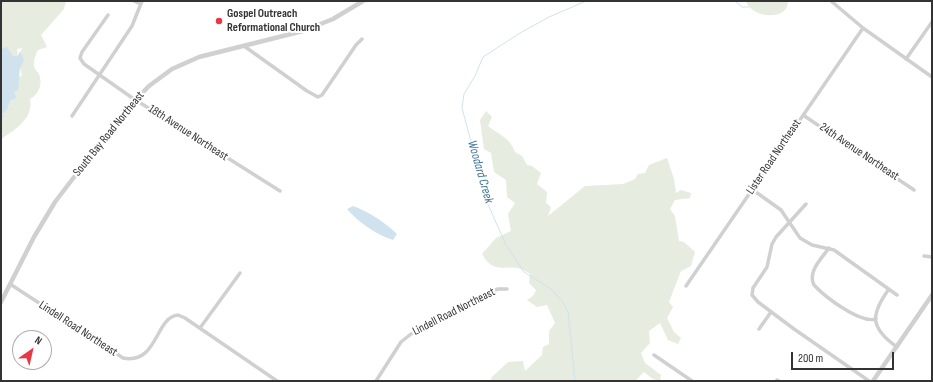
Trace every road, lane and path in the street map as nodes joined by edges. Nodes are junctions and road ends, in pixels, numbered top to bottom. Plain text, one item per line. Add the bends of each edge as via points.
1 (134, 1) edge
2 (363, 1) edge
3 (831, 1) edge
4 (141, 2) edge
5 (108, 15) dead end
6 (932, 22) edge
7 (863, 28) junction
8 (362, 39) dead end
9 (244, 46) junction
10 (906, 59) junction
11 (100, 75) junction
12 (932, 77) edge
13 (135, 99) junction
14 (803, 115) junction
15 (72, 116) dead end
16 (753, 190) junction
17 (914, 190) dead end
18 (280, 191) dead end
19 (806, 204) dead end
20 (789, 222) junction
21 (830, 248) junction
22 (924, 256) dead end
23 (932, 257) edge
24 (240, 273) dead end
25 (10, 284) junction
26 (686, 286) dead end
27 (507, 289) dead end
28 (889, 289) junction
29 (897, 295) dead end
30 (932, 295) edge
31 (1, 302) edge
32 (771, 312) junction
33 (876, 319) junction
34 (200, 328) junction
35 (759, 329) dead end
36 (897, 347) junction
37 (654, 355) dead end
38 (277, 381) edge
39 (376, 381) edge
40 (692, 381) edge
41 (869, 381) edge
42 (873, 381) edge

1 - 4 street
2 - 9 street, South Bay Road Northeast via 313,27
3 - 7 street
4 - 11 street via 132,26
5 - 11 street, 18th Avenue Northeast via 80,58
6 - 10 street
7 - 10 street
7 - 14 street, Lister Road Northeast
8 - 9 street via 318,97
9 - 13 street, South Bay Road Northeast via 182,64 156,80
10 - 12 street
11 - 13 street, 18th Avenue Northeast
11 - 15 street
13 - 18 street, 18th Avenue Northeast
13 - 25 street, South Bay Road Northeast via 55,202
14 - 16 street, Lister Road Northeast
14 - 17 street, 24th Avenue Northeast
16 - 20 street via 779,208
16 - 26 street, Lister Road Northeast
19 - 20 street
20 - 21 street via 795,233 807,243
20 - 32 street via 772,244 768,267 752,295
21 - 28 street
21 - 33 street via 814,270 814,285 854,314 866,319
22 - 23 street
24 - 34 street
25 - 31 street, South Bay Road Northeast
25 - 34 street, Lindell Road Northeast via 122,358 133,359 144,354 174,315 182,316
27 - 39 street, Lindell Road Northeast via 484,294 449,316 411,334 401,342
28 - 29 street
28 - 33 street via 879,304
30 - 36 street
32 - 35 street
32 - 41 street
33 - 36 street via 880,332
34 - 38 street, Lindell Road Northeast
36 - 42 street
37 - 40 street

